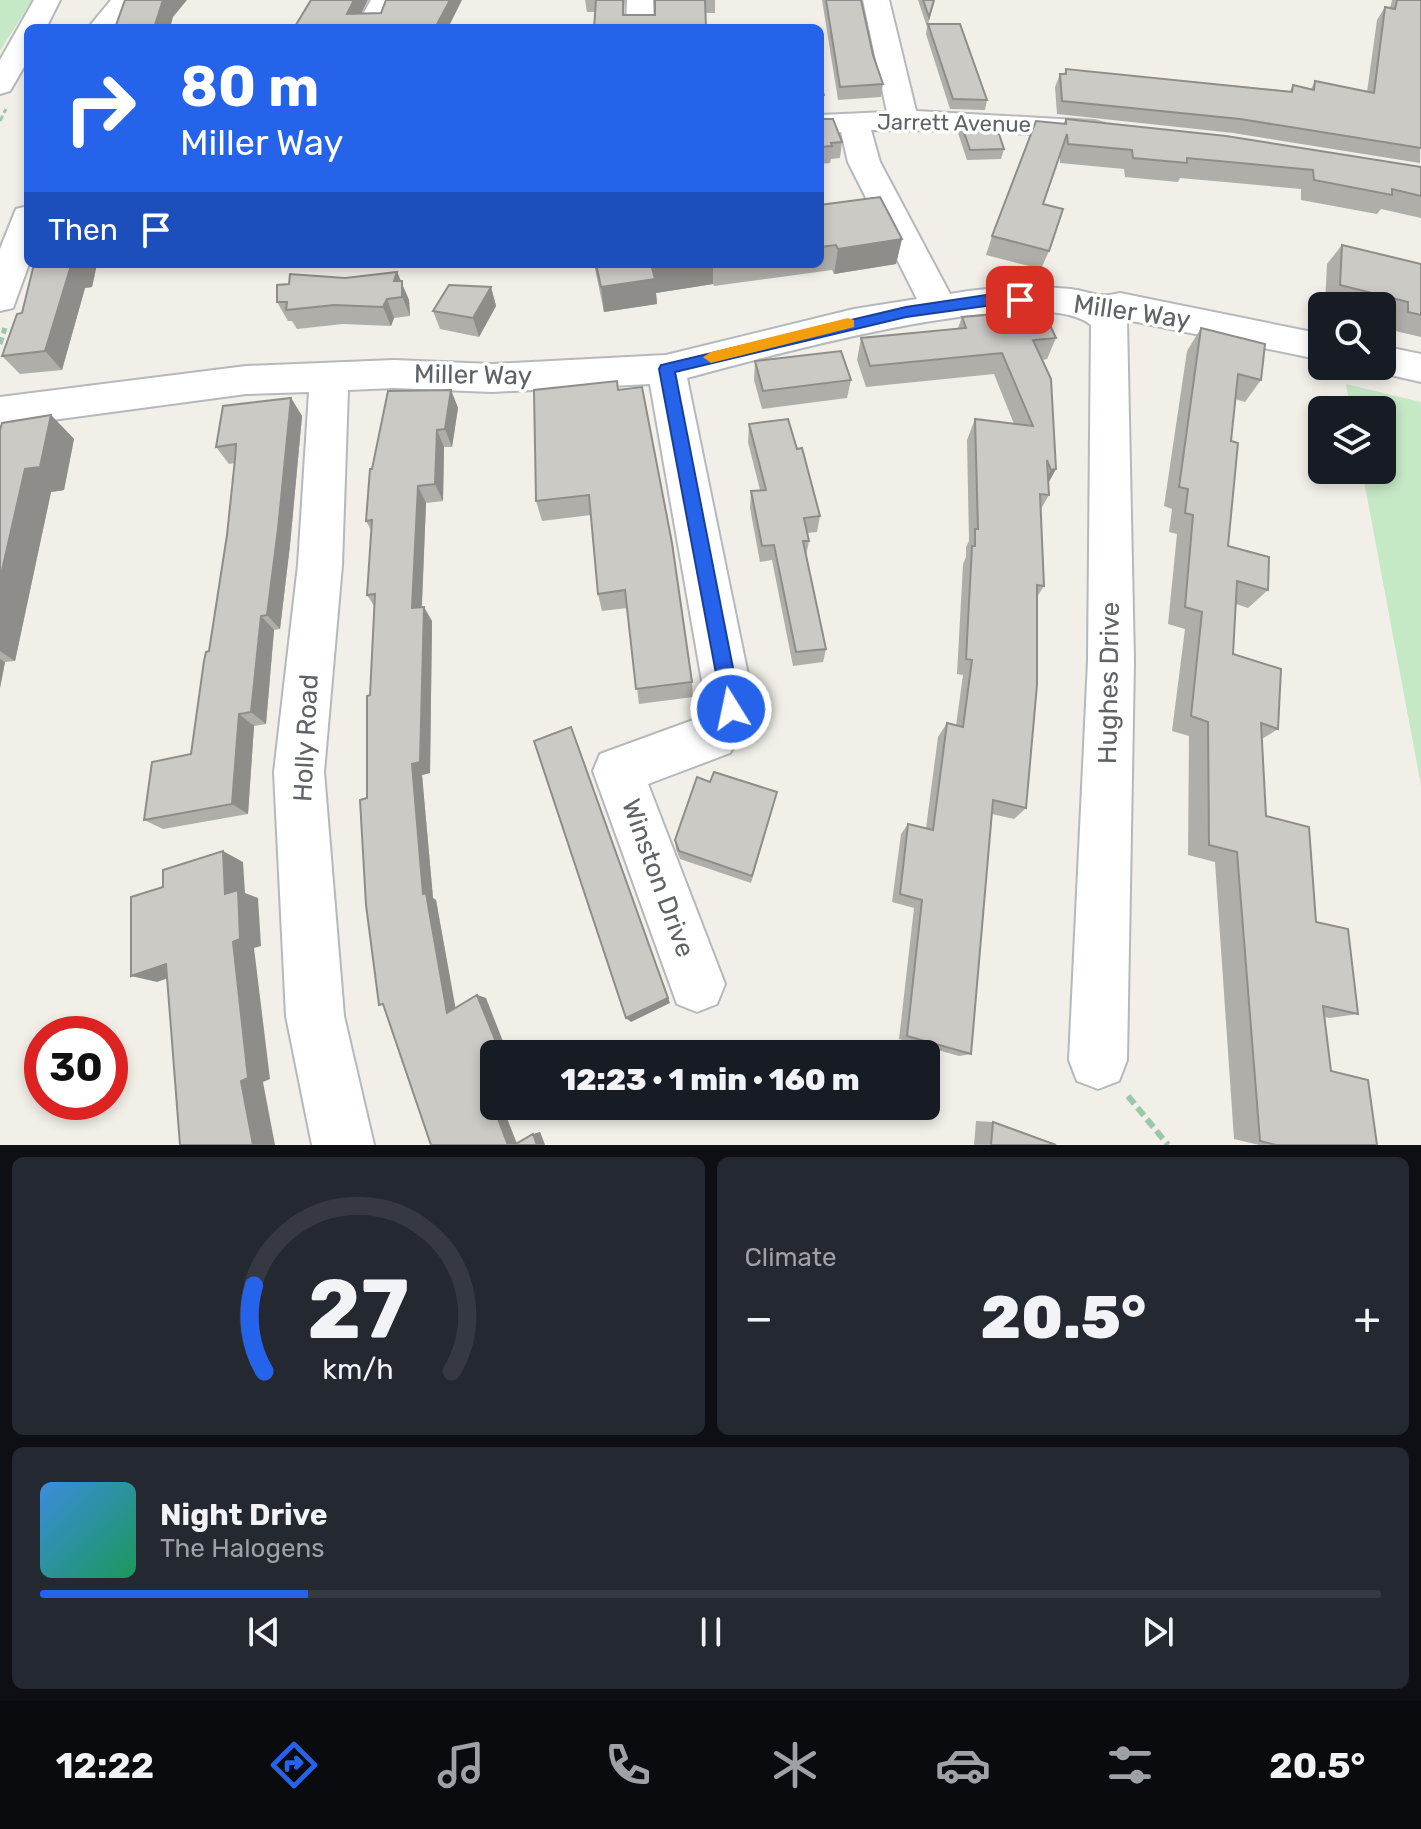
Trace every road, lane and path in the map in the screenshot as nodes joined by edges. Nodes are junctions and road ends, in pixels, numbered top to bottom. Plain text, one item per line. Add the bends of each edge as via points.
1 (47, 0) edge
2 (125, 0) edge
3 (384, 0) edge
4 (640, 0) edge
5 (876, 0) edge
6 (34, 24) edge
7 (105, 24) edge
8 (371, 24) edge
9 (640, 24) edge
10 (24, 42) edge
11 (0, 85) edge
12 (903, 118) junction
13 (836, 122) edge
14 (1125, 133) edge
15 (24, 229) edge
16 (0, 299) edge
17 (940, 308) junction
18 (1098, 311) junction
19 (1308, 344) edge
20 (1396, 363) edge
21 (1421, 368) edge
22 (666, 369) junction
23 (329, 376) junction
24 (0, 412) edge
25 (697, 984) dead end
26 (1098, 1060) joint
27 (343, 1145) edge
28 (1168, 1145) edge

1 - 6 street
2 - 7 street
3 - 8 street
4 - 9 street
5 - 12 street
10 - 11 street
12 - 13 street, Jarrett Avenue
12 - 14 street, Jarrett Avenue via 994,120
13 - 17 street via 864,162
15 - 16 street
17 - 18 street, Miller Way via 993,299 1074,302
17 - 22 street, Miller Way via 854,322
18 - 19 street, Miller Way via 1120,306
18 - 26 street, Hughes Drive via 1109,320 1110,331 1111,661
20 - 21 street
22 - 23 street, Miller Way via 492,378
22 - 25 street, Winston Drive via 731,709 713,736 618,771
23 - 24 street, Miller Way via 246,380
23 - 27 street, Holly Road via 320,565 299,772 315,1016
26 - 28 path

